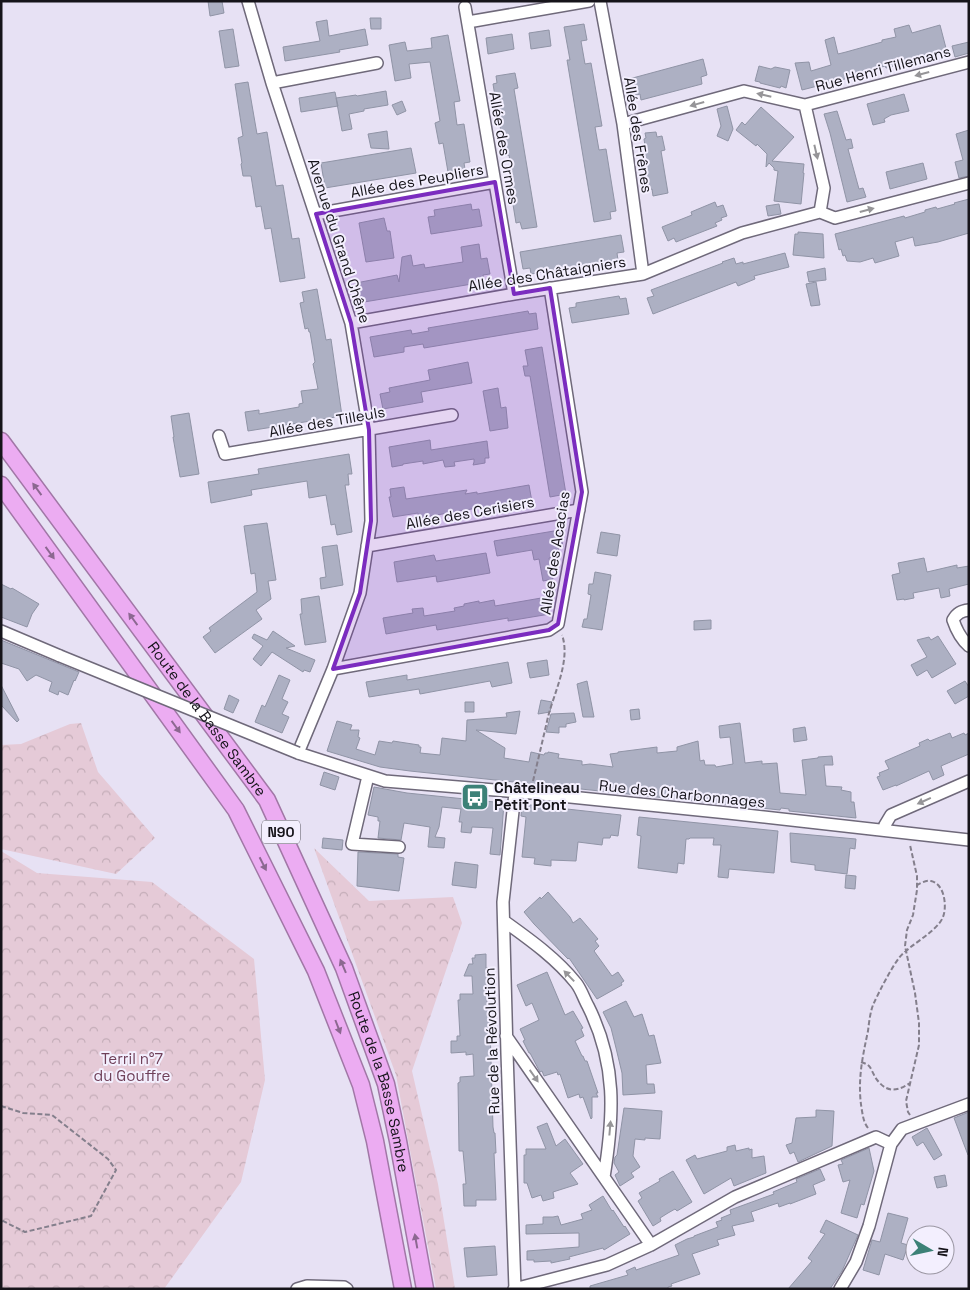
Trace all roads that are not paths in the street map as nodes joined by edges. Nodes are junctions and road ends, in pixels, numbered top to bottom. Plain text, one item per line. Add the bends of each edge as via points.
1 (248, 1) edge
2 (589, 1) edge
3 (600, 1) edge
4 (465, 7) dead end
5 (468, 22) junction
6 (969, 62) edge
7 (378, 63) dead end
8 (272, 83) junction
9 (805, 105) junction
10 (623, 124) junction
11 (495, 182) junction
12 (969, 183) edge
13 (820, 212) junction
14 (316, 214) junction
15 (643, 274) junction
16 (550, 288) junction
17 (514, 294) junction
18 (351, 323) junction
19 (452, 415) dead end
20 (369, 430) junction
21 (219, 436) dead end
22 (1, 441) edge
23 (1, 485) edge
24 (579, 510) junction
25 (367, 546) junction
26 (969, 610) edge
27 (1, 631) edge
28 (969, 646) edge
29 (333, 668) junction
30 (298, 753) junction
31 (368, 776) junction
32 (969, 781) edge
33 (515, 793) junction
34 (884, 830) junction
35 (969, 840) edge
36 (398, 847) dead end
37 (504, 921) junction
38 (506, 1036) junction
39 (969, 1104) edge
40 (891, 1144) junction
41 (604, 1177) junction
42 (651, 1245) junction
43 (297, 1289) edge
44 (347, 1289) edge
45 (403, 1289) edge
46 (425, 1289) edge
47 (514, 1289) edge
48 (840, 1289) edge

1 - 8 street, Avenue du Grand Chêne
2 - 5 street
3 - 10 street, Allée des Frênes
4 - 5 street, Allée des Ormes
5 - 11 street, Allée des Ormes
6 -> 9 street, Rue Henri Tillemans
7 - 8 street
8 - 14 street, Avenue du Grand Chêne
9 -> 10 street, Rue Henri Tillemans via 744,90
9 -> 13 street, Rue Henri Tillemans via 824,188
10 - 15 street, Allée des Frênes
11 - 14 street, Allée des Peupliers
11 - 17 street, Allée des Ormes
13 -> 12 street via 835,218
13 - 15 street, Allée des Châtaigniers via 742,234
14 - 18 street, Avenue du Grand Chêne
15 - 16 street, Allée des Châtaigniers
16 - 17 street, Allée des Châtaigniers
16 - 24 street, Allée des Acacias via 582,492
17 - 18 street, Allée des Châtaigniers
18 - 20 street, Avenue du Grand Chêne
19 - 20 street, Allée des Tilleuls
20 - 21 street, Allée des Tilleuls via 226,454
20 - 25 street, Avenue du Grand Chêne via 371,521
46 -> 22 highway, Route de la Basse Sambre / N90 via 386,1084 344,968 266,800
23 -> 45 highway, Route de la Basse Sambre / N90 via 236,810 312,962 361,1085
24 - 25 street, Allée des Cerisiers
24 - 29 street, Allée des Acacias via 558,624 549,630
25 - 29 street, Avenue du Grand Chêne via 360,593
26 - 28 street via 956,615 953,620
27 - 30 street, Rue des Charbonnages, bridge
29 - 30 street, Avenue du Grand Chêne
30 - 31 street, Rue des Charbonnages
31 - 33 street, Rue des Charbonnages via 385,781
31 - 36 street via 352,844
32 -> 34 street via 891,815
33 - 34 street, Rue des Charbonnages
33 - 37 street, Rue de la Révolution via 503,902
34 - 35 street, Rue des Charbonnages
37 - 38 street, Rue de la Révolution
41 -> 37 street via 612,1107 611,1080 594,1019 577,984 554,960
38 -> 41 street
38 - 47 street, Rue de la Révolution
39 - 40 street via 902,1129
40 - 42 street via 876,1138 734,1197
40 - 48 street via 869,1226 856,1262
41 - 42 street
42 - 47 street via 607,1265
43 - 44 street via 307,1286

